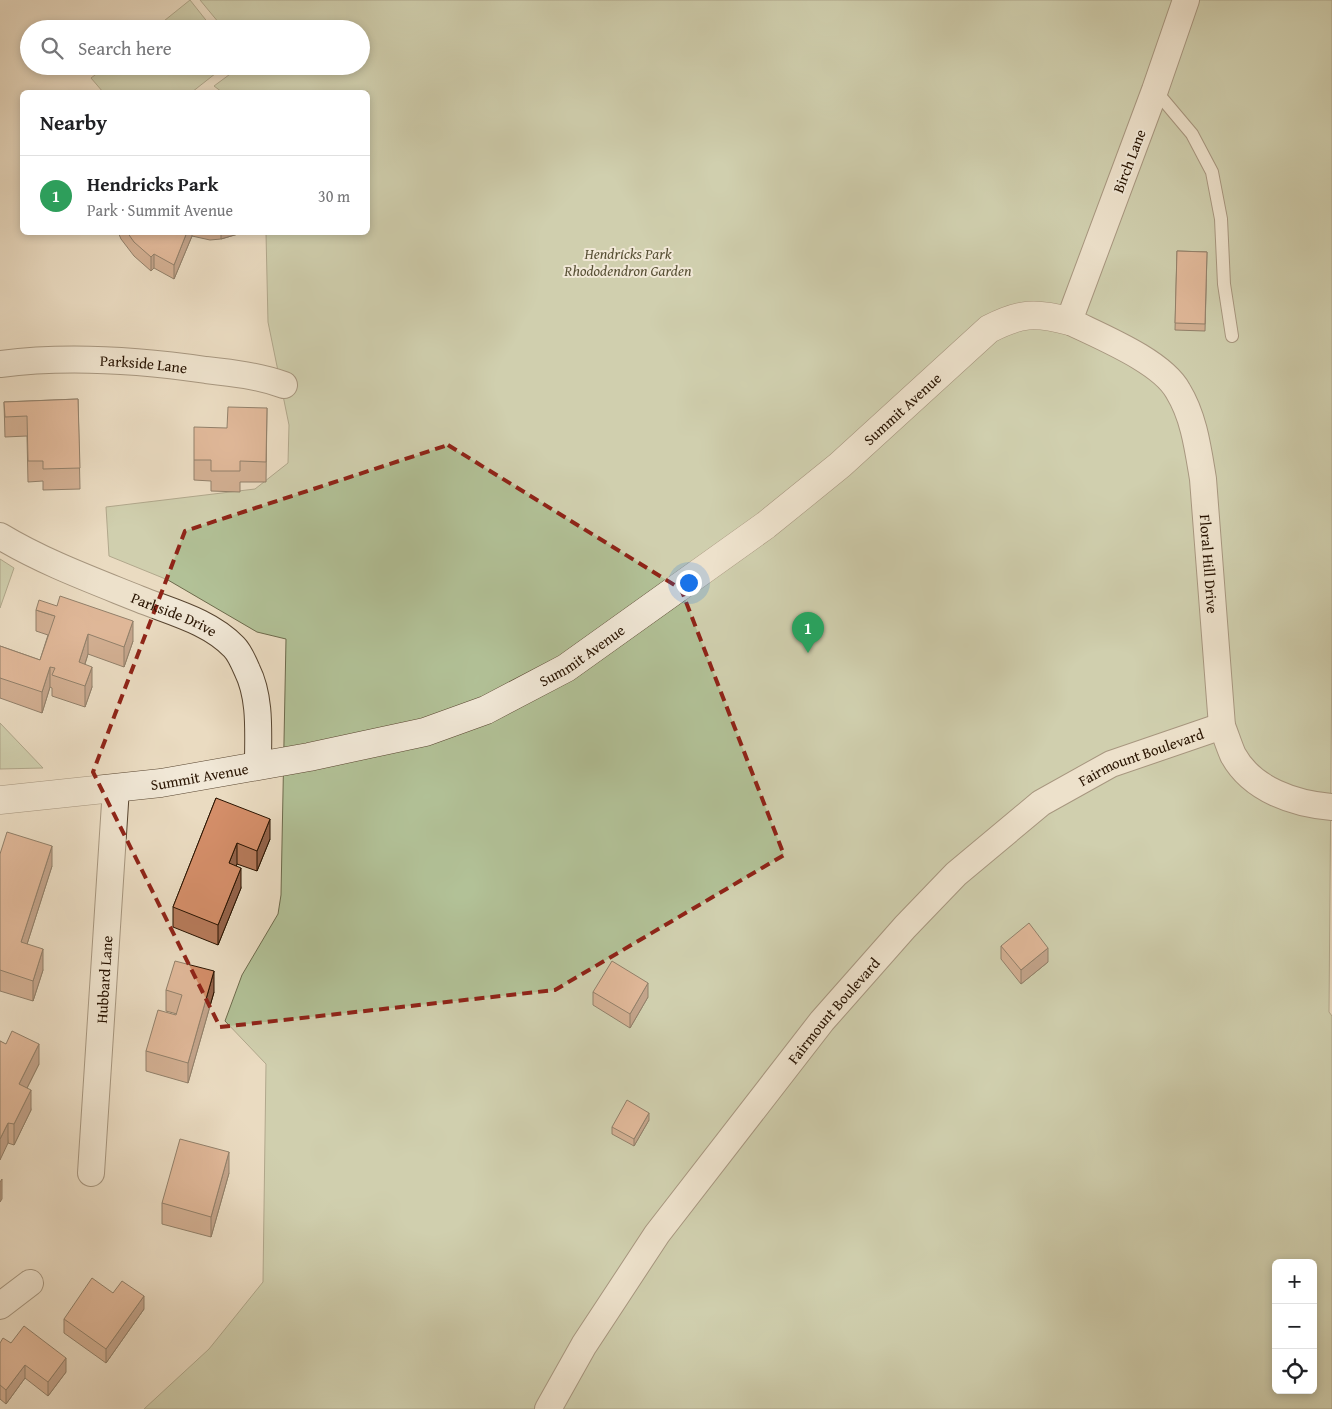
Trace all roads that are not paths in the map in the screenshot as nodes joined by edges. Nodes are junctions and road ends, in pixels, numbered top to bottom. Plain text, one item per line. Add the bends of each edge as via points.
1 (1186, 0) edge
2 (1155, 90) junction
3 (1069, 321) junction
4 (1232, 336) dead end
5 (0, 364) edge
6 (284, 385) dead end
7 (0, 536) edge
8 (1222, 726) junction
9 (258, 764) junction
10 (116, 788) junction
11 (0, 800) edge
12 (1332, 807) edge
13 (91, 1173) dead end
14 (30, 1283) dead end
15 (0, 1306) edge
16 (548, 1409) edge

1 - 2 street, Birch Lane
2 - 3 street, Birch Lane
2 - 4 lane via 1192,134 1212,172
3 - 8 street, Floral Hill Drive via 1138,355 1178,389 1187,410 1203,479
3 - 9 street, Summit Avenue via 1044,314 1023,315 1009,318 990,329 840,466 766,524 566,668 486,710 425,732 309,757
5 - 6 street, Parkside Lane via 145,361 263,377
7 - 9 street, Parkside Drive via 21,549 186,617 215,632 235,648 254,690
8 - 12 street, Floral Hill Drive via 1234,756 1262,786 1287,798
8 - 16 street, Fairmount Boulevard via 1111,764 1041,803 956,874 822,1021 759,1100 657,1234 584,1345
9 - 10 street, Summit Avenue via 161,783
10 - 11 street, Summit Avenue
10 - 13 street, Hubbard Lane
14 - 15 street

